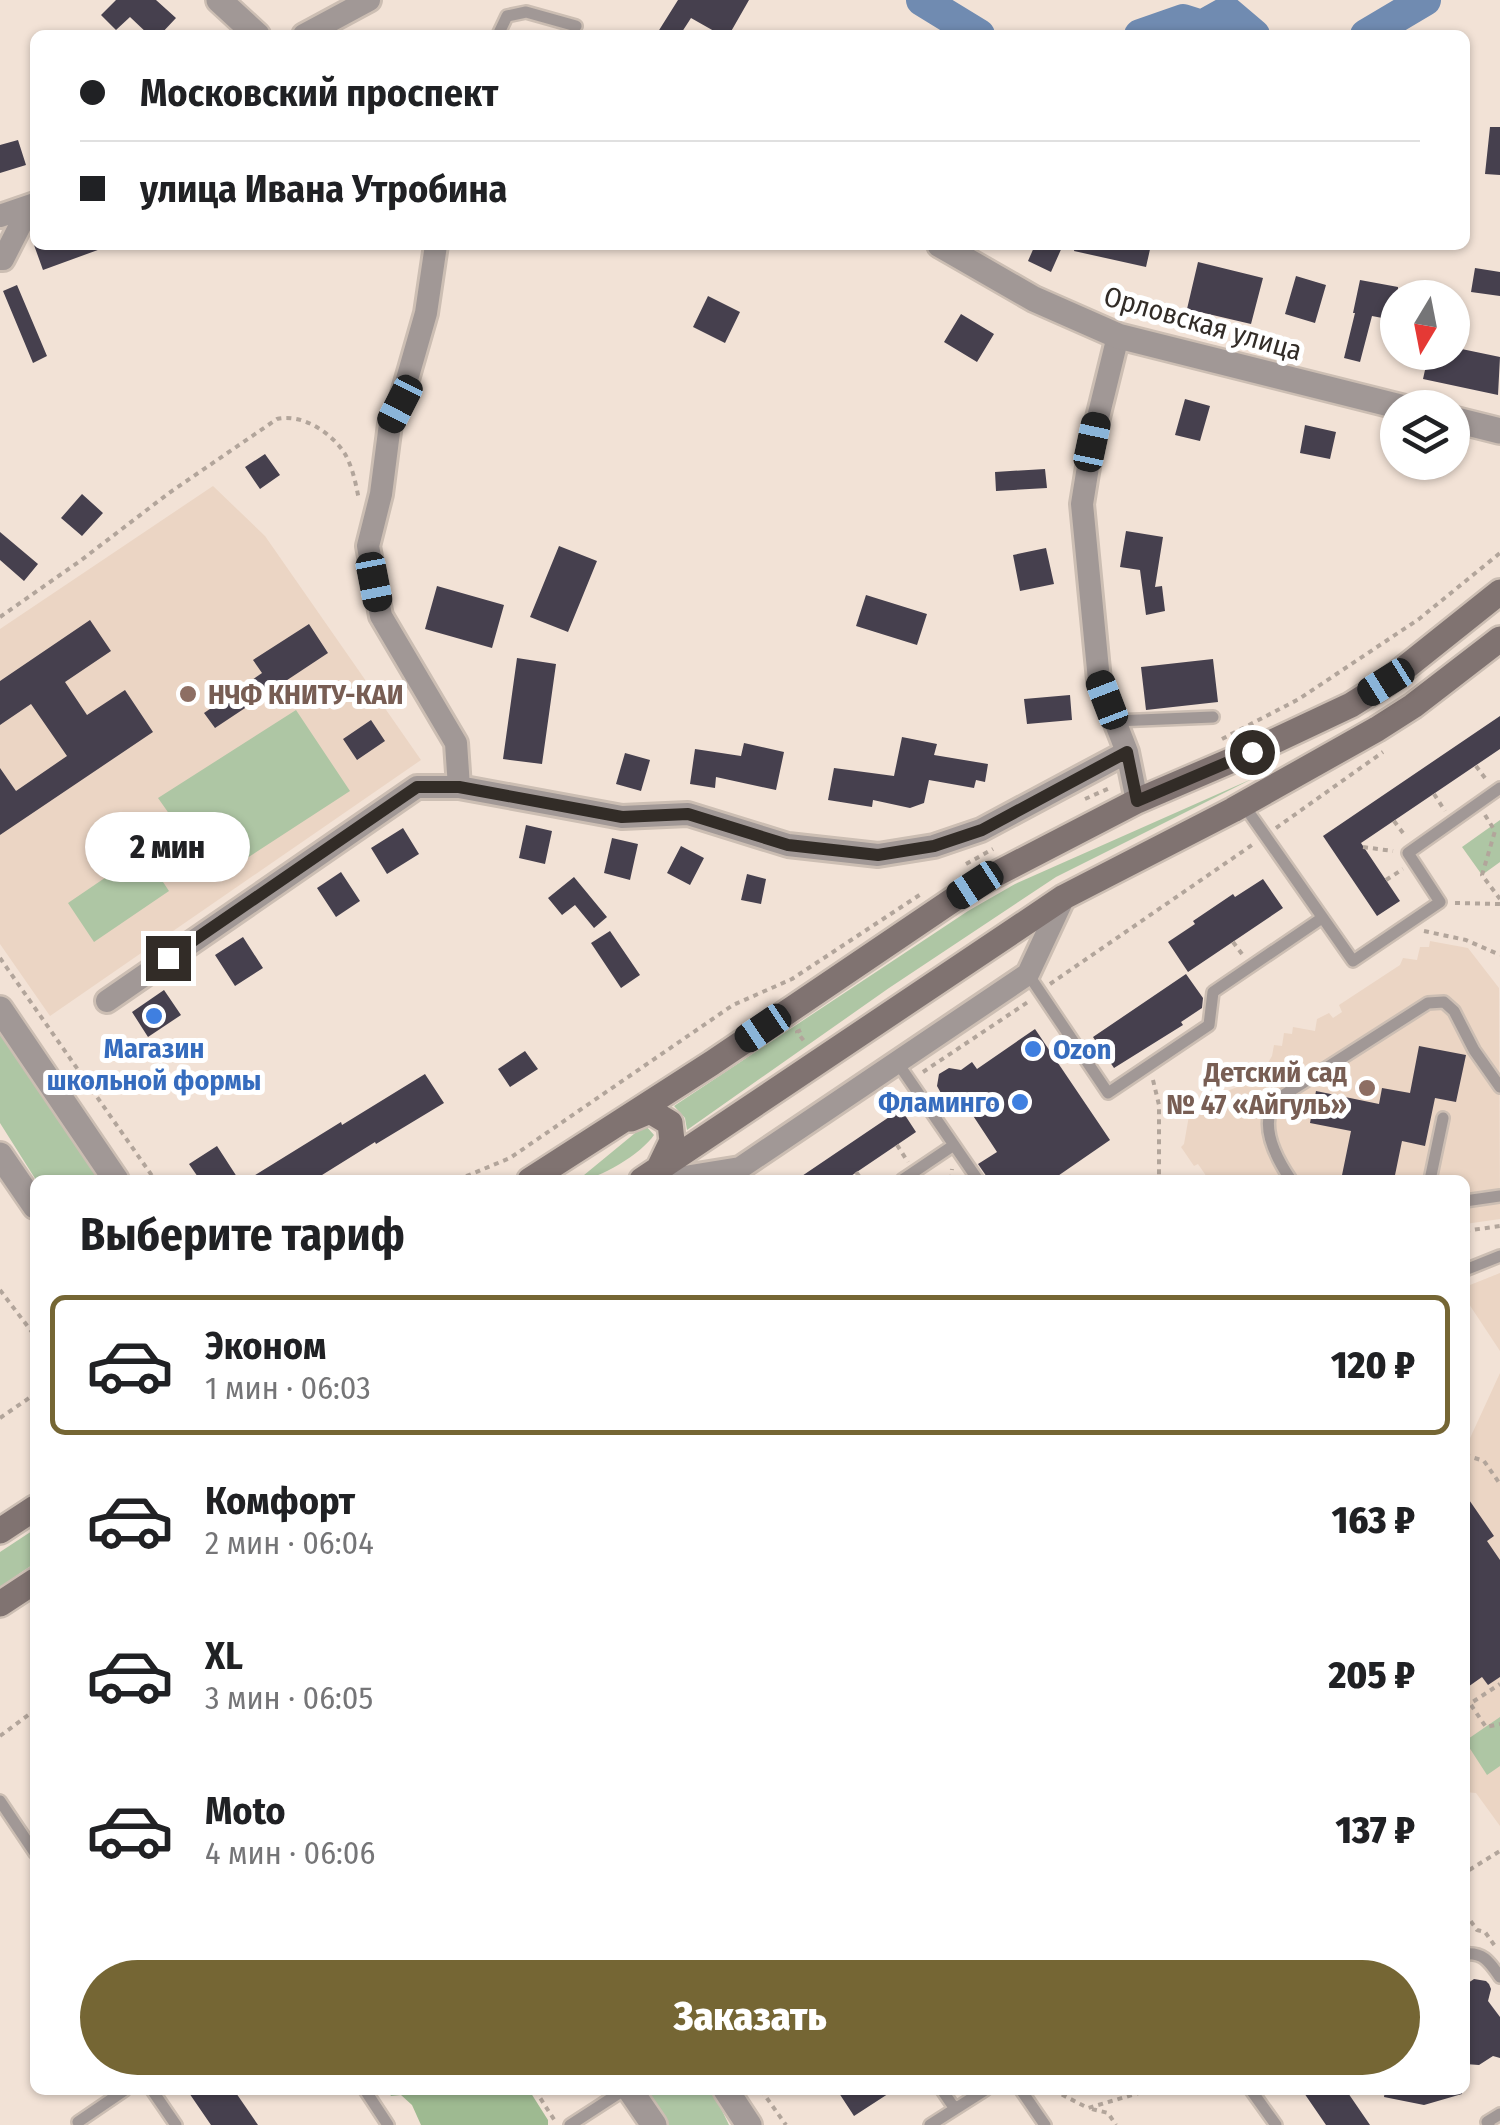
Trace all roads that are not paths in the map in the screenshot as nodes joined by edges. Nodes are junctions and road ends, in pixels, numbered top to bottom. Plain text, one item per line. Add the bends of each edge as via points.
1 (219, 0) edge
2 (369, 0) edge
3 (576, 26) dead end
4 (252, 30) edge
5 (313, 30) edge
6 (500, 30) edge
7 (30, 206) edge
8 (30, 209) edge
9 (0, 216) edge
10 (435, 250) edge
11 (949, 250) edge
12 (0, 259) edge
13 (1118, 336) junction
14 (1380, 402) edge
15 (1470, 424) edge
16 (1500, 431) edge
17 (1500, 592) edge
18 (1500, 638) edge
19 (1213, 718) dead end
20 (1115, 721) junction
21 (1127, 752) junction
22 (459, 787) junction
23 (1500, 788) edge
24 (1137, 801) junction
25 (1243, 804) junction
26 (1064, 897) junction
27 (1322, 918) junction
28 (1028, 974) junction
29 (106, 1002) dead end
30 (0, 1008) edge
31 (898, 1062) junction
32 (1500, 1086) edge
33 (1443, 1118) dead end
34 (608, 1129) junction
35 (954, 1145) junction
36 (0, 1155) edge
37 (921, 1168) junction
38 (731, 1174) edge
39 (113, 1175) edge
40 (538, 1175) edge
41 (656, 1175) edge
42 (658, 1175) edge
43 (706, 1175) edge
44 (910, 1175) edge
45 (926, 1175) edge
46 (975, 1175) edge
47 (1289, 1175) edge
48 (1431, 1175) edge
49 (1500, 1196) edge
50 (30, 1199) edge
51 (1470, 1200) edge
52 (1500, 1256) edge
53 (1470, 1268) edge
54 (30, 1511) edge
55 (0, 1531) edge
56 (30, 1583) edge
57 (0, 1604) edge
58 (0, 1801) edge
59 (30, 1846) edge
60 (1470, 1954) edge
61 (1500, 1977) edge
62 (118, 2095) edge
63 (155, 2095) edge
64 (368, 2095) edge
65 (619, 2095) edge
66 (631, 2095) edge
67 (729, 2095) edge
68 (945, 2095) edge
69 (977, 2095) edge
70 (1023, 2095) edge
71 (1255, 2095) edge
72 (955, 2109) junction
73 (1500, 2114) edge
74 (78, 2122) dead end
75 (1487, 2124) edge
76 (176, 2125) edge
77 (388, 2125) edge
78 (570, 2125) edge
79 (654, 2125) edge
80 (749, 2125) edge
81 (930, 2125) edge
82 (1044, 2125) edge
83 (1276, 2125) edge

1 - 4 street
2 - 5 street
3 - 6 lane via 526,12 507,16
7 - 9 street
8 - 12 street
10 - 22 street via 426,313 390,424 368,546 381,616 456,743
11 - 13 street, Орловская улица via 1034,299
13 - 14 street, Орловская улица
13 - 20 street via 1082,504 1099,680
15 - 16 street
17 - 24 main road via 1350,705
18 - 25 main road via 1378,729
19 - 20 lane
20 - 21 street
21 - 22 street via 982,830 878,855 788,845 688,814 622,817
21 - 24 street
22 - 29 street via 417,787
23 - 27 lane via 1412,855 1440,902 1352,961
24 - 34 main road via 975,885
25 - 26 main road
25 - 27 lane
26 - 28 street
26 - 42 main road
27 - 28 lane via 1214,992 1209,1025 1108,1093
28 - 31 street
30 - 39 street
31 - 35 lane
31 - 38 street
32 - 47 lane via 1454,1011 1444,1002 1428,1002 1276,1100 1267,1124
33 - 48 lane
34 - 40 main road
34 - 41 main road via 650,1111 670,1122 672,1141
35 - 37 lane
35 - 46 lane
36 - 50 street
37 - 44 lane
37 - 45 lane
38 - 43 street
49 - 51 lane
52 - 53 lane
54 - 55 main road
56 - 57 main road
58 - 59 lane
60 - 61 lane via 1488,1959
62 - 74 lane
63 - 76 lane
64 - 77 lane
65 - 78 lane
66 - 79 street
67 - 80 street
68 - 72 lane
69 - 72 lane
70 - 82 lane
71 - 83 lane
72 - 81 lane
73 - 75 lane

